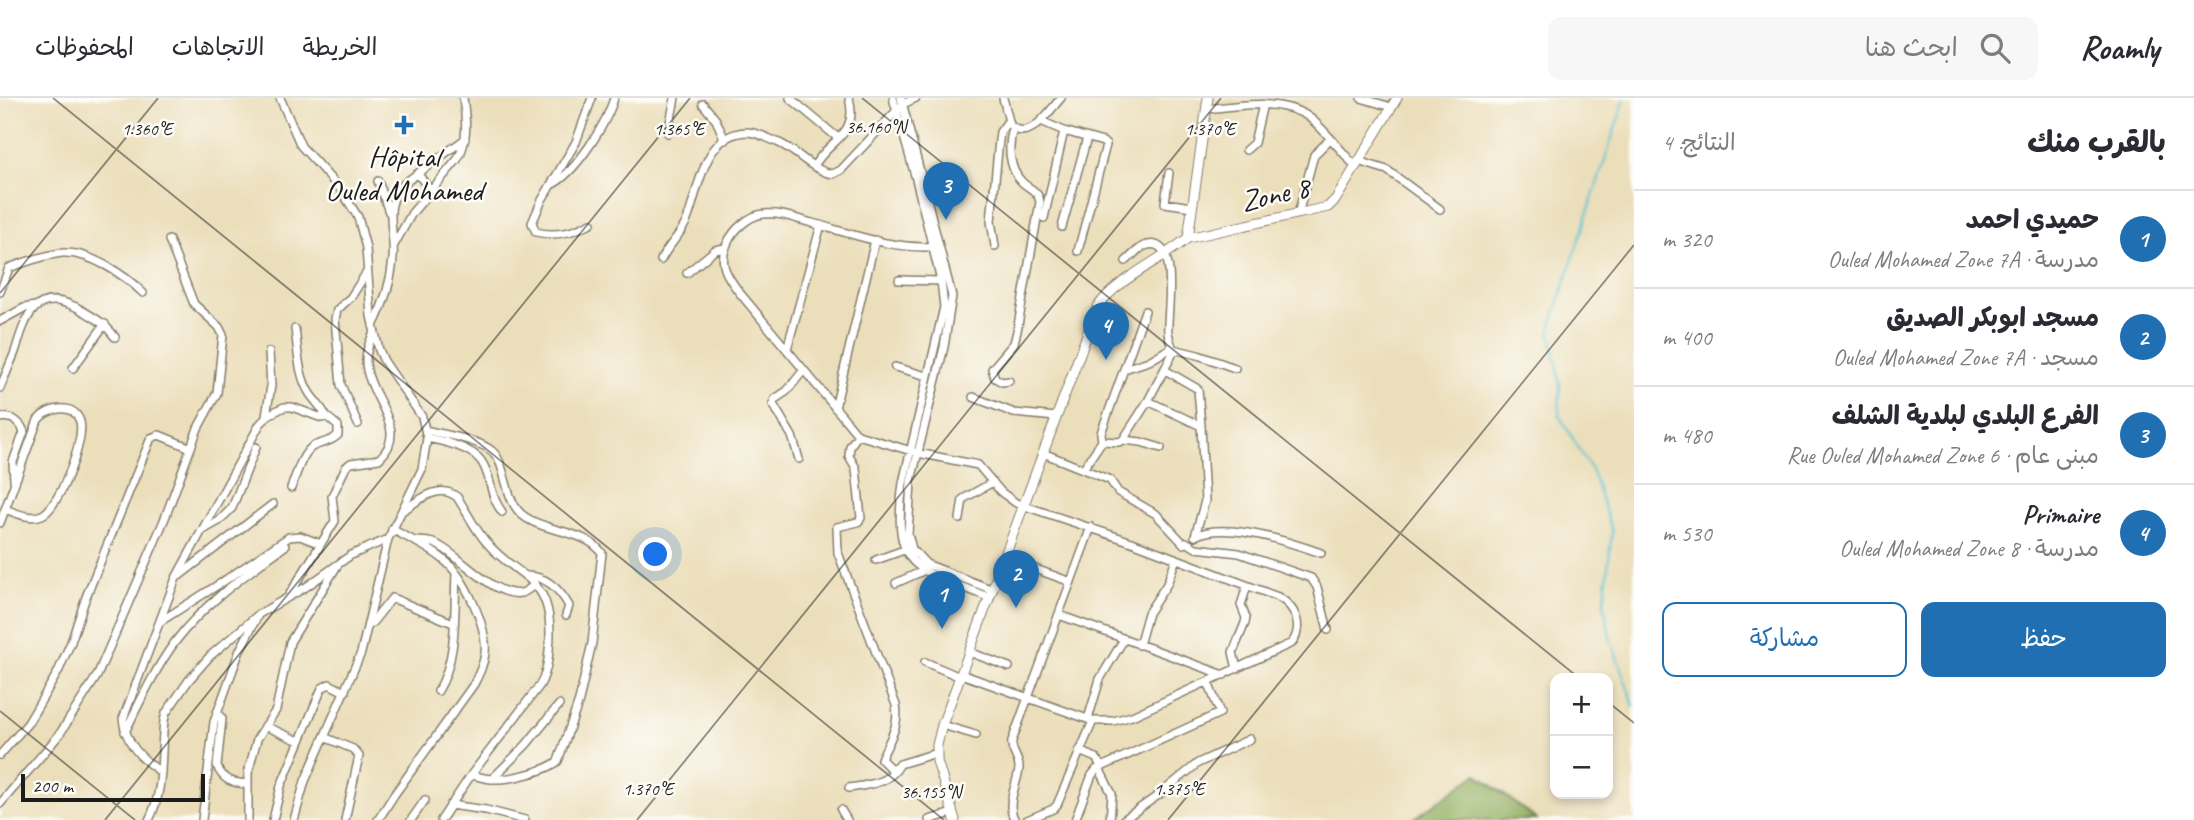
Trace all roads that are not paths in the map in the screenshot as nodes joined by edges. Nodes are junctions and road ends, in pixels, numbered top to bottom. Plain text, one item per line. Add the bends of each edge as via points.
1 (280, 98) edge
2 (463, 98) edge
3 (592, 98) edge
4 (614, 98) edge
5 (675, 98) edge
6 (790, 98) edge
7 (806, 98) edge
8 (849, 98) edge
9 (892, 98) edge
10 (916, 98) edge
11 (1005, 98) edge
12 (1060, 98) edge
13 (1208, 98) edge
14 (1361, 98) edge
15 (1397, 98) edge
16 (902, 101) edge
17 (1270, 102) edge
18 (703, 104) dead end
19 (802, 107) junction
20 (1391, 107) junction
21 (1208, 109) junction
22 (896, 110) junction
23 (1041, 121) junction
24 (1011, 125) junction
25 (1064, 131) junction
26 (668, 133) dead end
27 (838, 138) junction
28 (1087, 138) junction
29 (466, 139) junction
30 (725, 139) junction
31 (1330, 139) junction
32 (1246, 150) dead end
33 (445, 156) junction
34 (1357, 163) junction
35 (452, 166) junction
36 (814, 166) junction
37 (1169, 173) dead end
38 (418, 174) junction
39 (378, 181) dead end
40 (551, 185) junction
41 (430, 190) junction
42 (1192, 207) junction
43 (1440, 209) dead end
44 (389, 213) junction
45 (1298, 214) junction
46 (1044, 218) dead end
47 (591, 223) dead end
48 (821, 225) junction
49 (1062, 227) dead end
50 (1188, 238) junction
51 (169, 240) dead end
52 (875, 240) junction
53 (394, 245) junction
54 (995, 246) dead end
55 (936, 247) junction
56 (725, 248) junction
57 (1078, 251) dead end
58 (1166, 255) junction
59 (661, 260) dead end
60 (1126, 261) dead end
61 (368, 271) junction
62 (687, 273) dead end
63 (899, 281) dead end
64 (940, 281) junction
65 (0, 292) edge
66 (143, 293) dead end
67 (36, 306) junction
68 (1145, 311) dead end
69 (0, 321) edge
70 (105, 324) junction
71 (295, 329) dead end
72 (373, 329) junction
73 (115, 337) dead end
74 (787, 349) junction
75 (1172, 349) junction
76 (269, 352) dead end
77 (73, 368) dead end
78 (895, 368) dead end
79 (1235, 368) dead end
80 (1124, 369) junction
81 (1165, 370) junction
82 (803, 371) junction
83 (927, 376) junction
84 (1009, 381) dead end
85 (0, 388) edge
86 (973, 397) dead end
87 (1148, 401) junction
88 (835, 408) junction
89 (266, 416) junction
90 (326, 416) junction
91 (1056, 417) junction
92 (0, 418) edge
93 (358, 424) dead end
94 (1201, 426) junction
95 (426, 434) junction
96 (859, 435) junction
97 (1123, 440) junction
98 (1102, 441) junction
99 (256, 447) dead end
100 (191, 448) junction
101 (1161, 448) dead end
102 (909, 451) junction
103 (918, 453) junction
104 (1043, 453) junction
105 (799, 459) dead end
106 (1083, 469) junction
107 (993, 482) junction
108 (14, 484) junction
109 (291, 488) dead end
110 (273, 504) dead end
111 (1024, 506) junction
112 (5, 509) junction
113 (502, 512) dead end
114 (400, 513) junction
115 (960, 519) dead end
116 (0, 523) edge
117 (1091, 527) junction
118 (392, 529) junction
119 (204, 530) junction
120 (1195, 537) junction
121 (388, 539) junction
122 (414, 541) junction
123 (1185, 543) junction
124 (321, 544) junction
125 (285, 546) dead end
126 (904, 550) junction
127 (1321, 553) dead end
128 (1005, 558) junction
129 (1173, 558) junction
130 (876, 560) dead end
131 (340, 561) junction
132 (923, 571) junction
133 (456, 573) junction
134 (527, 576) junction
135 (176, 578) junction
136 (1071, 582) junction
137 (896, 583) dead end
138 (535, 584) junction
139 (1247, 586) junction
140 (991, 594) junction
141 (288, 597) junction
142 (258, 614) junction
143 (566, 615) dead end
144 (1059, 615) junction
145 (160, 621) junction
146 (453, 623) junction
147 (369, 626) junction
148 (1328, 629) dead end
149 (1124, 639) junction
150 (1139, 645) junction
151 (969, 652) junction
152 (925, 662) dead end
153 (1009, 667) dead end
154 (1237, 669) junction
155 (960, 675) junction
156 (1224, 675) junction
157 (1208, 682) junction
158 (438, 691) dead end
159 (345, 692) junction
160 (1027, 698) junction
161 (559, 705) dead end
162 (217, 712) junction
163 (1090, 720) junction
164 (942, 725) junction
165 (265, 726) junction
166 (125, 732) junction
167 (976, 735) dead end
168 (324, 737) junction
169 (1250, 739) dead end
170 (299, 741) junction
171 (1079, 751) junction
172 (936, 753) junction
173 (0, 755) edge
174 (900, 764) junction
175 (1100, 767) junction
176 (161, 772) junction
177 (471, 775) junction
178 (491, 780) junction
179 (248, 784) junction
180 (849, 788) dead end
181 (425, 800) dead end
182 (0, 804) edge
183 (450, 806) junction
184 (841, 810) dead end
185 (953, 816) edge
186 (149, 820) edge
187 (202, 820) edge
188 (248, 820) edge
189 (273, 820) edge
190 (294, 820) edge
191 (345, 820) edge
192 (378, 820) edge
193 (411, 820) edge
194 (441, 820) edge
195 (525, 820) edge
196 (847, 820) edge
197 (929, 820) edge
198 (1015, 820) edge
199 (1027, 820) edge
200 (1075, 820) edge
201 (1110, 820) edge
202 (1123, 820) edge

1 - 61 street via 300,146 355,209 365,238
2 - 29 street
3 - 40 street via 576,142
4 - 40 street via 603,126 566,175
5 - 26 street
6 - 19 street
7 - 19 street
8 - 27 street via 851,124
9 - 22 street
10 - 16 street
11 - 24 street
12 - 23 street
13 - 21 main road
14 - 20 street
15 - 20 main road, Zone 8
16 - 22 street
16 - 55 street
17 - 21 street
17 - 31 street via 1302,113
17 - 32 street via 1254,143
18 - 30 street
19 - 27 street
20 - 34 main road, Zone 8
21 - 42 main road
22 - 36 street via 841,170 830,174
22 - 55 street
23 - 24 street via 1027,131
23 - 25 street
24 - 54 street via 1000,132 991,221
24 - 84 street via 1009,146 1015,172 1040,202 1014,343 992,369 995,378
25 - 28 street
25 - 46 street
27 - 36 street
28 - 49 street
28 - 57 street via 1106,145
29 - 33 street
29 - 35 street
30 - 36 street via 754,134 789,147
30 - 59 street via 709,157 686,223
31 - 34 street
31 - 45 street via 1314,155
33 - 35 street
33 - 38 street
34 - 43 street via 1387,170
34 - 45 main road, Zone 8 via 1333,203
35 - 41 street
37 - 42 street via 1165,203
38 - 41 street
38 - 44 street via 401,187
39 - 44 street
40 - 47 street via 534,216 536,232 567,233
41 - 53 street
42 - 50 main road
44 - 53 street
45 - 50 main road, Zone 8
48 - 52 street
48 - 56 street via 762,214 743,224
48 - 74 street
50 - 58 main road
51 - 100 street via 194,304 223,335 217,393
52 - 55 street
52 - 88 street
53 - 72 street via 389,286
55 - 64 street
55 - 103 street via 952,302
56 - 62 street via 715,250
56 - 74 street via 724,272
58 - 60 street via 1149,245
58 - 75 street
58 - 91 main road via 1100,302
61 - 72 street
61 - 93 street via 335,313 341,385
63 - 64 street
64 - 83 street via 943,313
65 - 66 street via 9,268 62,253 107,267 130,279
67 - 69 street
67 - 70 street via 60,302
67 - 85 street
68 - 80 street
70 - 73 street
70 - 77 street
71 - 90 street via 305,383
72 - 95 street via 384,361 417,408
72 - 124 street via 366,367 390,423 390,444 379,459 346,467 332,496 335,521
74 - 82 street
75 - 79 street
75 - 80 street
75 - 81 street via 1174,355
76 - 89 street via 271,386
78 - 83 street
80 - 98 street
81 - 87 street
81 - 94 street via 1198,388
82 - 88 street
82 - 105 street via 773,404 792,436
83 - 102 street
86 - 91 street via 1014,412
87 - 94 street
87 - 97 street
88 - 96 street
89 - 90 street via 284,407
89 - 119 street
90 - 109 street via 338,426 338,435 308,451
91 - 104 main road
92 - 108 street via 13,419 24,432 13,462
94 - 120 street via 1205,497
95 - 113 street via 479,458
95 - 114 street via 422,469
95 - 178 street via 491,450 518,511 540,526 589,541 602,553 592,643 579,701 558,761
96 - 102 street
96 - 174 street via 849,456 856,468 860,520 837,527 838,553 896,705 895,729 881,760 891,768
97 - 98 street
97 - 101 street
98 - 106 street
99 - 119 street via 232,508
100 - 173 street via 159,435 151,438 58,672 28,723
100 - 182 street via 97,676 59,736
102 - 103 street
102 - 126 street via 900,501
103 - 107 street via 978,464
103 - 140 street via 908,503 912,550 935,569
104 - 106 street
104 - 111 main road
106 - 123 street via 1108,478 1118,492 1156,514
107 - 111 street
107 - 115 street via 963,499
108 - 112 street
108 - 112 street via 41,416 59,409 78,416 81,437 53,507 32,517
110 - 135 street
111 - 117 street
111 - 128 main road
112 - 116 street
114 - 118 street
114 - 134 street via 431,493 451,493 486,543
117 - 129 street
117 - 136 street
118 - 121 street
118 - 122 street
119 - 135 street
120 - 123 street
120 - 127 street via 1211,530 1233,530
121 - 131 street
121 - 147 street
122 - 133 street
122 - 138 street via 437,545 508,592 521,593
123 - 129 street
123 - 148 street via 1239,553 1311,578
124 - 141 street
124 - 145 street via 289,537
125 - 166 street via 191,624 167,655
126 - 130 street
126 - 132 street
128 - 136 street
128 - 140 main road
129 - 139 street
129 - 150 street via 1167,584 1148,613
131 - 141 street
131 - 165 street via 290,642 276,710
132 - 137 street
132 - 140 street
133 - 146 street
133 - 192 street via 481,625 483,664 474,684
134 - 138 street
134 - 143 street via 541,578 553,587 569,606
135 - 145 street
136 - 144 street
138 - 177 street via 550,620 544,678
139 - 154 street via 1241,605 1245,623 1233,652
139 - 154 street via 1286,602 1295,613 1298,630 1292,643
140 - 151 main road
141 - 142 street
142 - 162 street
142 - 176 street via 210,656 166,713
144 - 149 street
144 - 160 street
145 - 166 street via 124,714
146 - 147 street via 392,598
146 - 158 street via 449,664
147 - 159 street
149 - 150 street
149 - 163 street via 1100,679
150 - 156 street
151 - 153 street
151 - 155 main road
152 - 155 street
154 - 156 street
155 - 160 street
155 - 164 main road
156 - 157 street
157 - 163 street via 1132,716
157 - 175 street via 1220,713
159 - 168 street
159 - 170 street via 324,686
160 - 163 street
160 - 198 street via 1011,746 1019,764 1010,811
161 - 178 street
162 - 179 street via 222,719 218,770 231,782
162 - 187 street
163 - 171 street
164 - 167 street
164 - 172 main road
165 - 170 street
165 - 179 street via 257,739
166 - 176 street via 140,757
168 - 190 street
168 - 191 street via 359,756
169 - 202 street via 1198,763
170 - 189 street
171 - 175 street via 1097,759
171 - 199 street via 1057,805
172 - 174 street
172 - 185 main road
174 - 180 street via 884,780
175 - 200 street via 1092,775
175 - 201 street via 1112,794
176 - 186 street via 156,807
177 - 178 street
177 - 183 street
179 - 188 street
181 - 193 street
183 - 194 street
183 - 195 street
184 - 196 street
185 - 197 street

